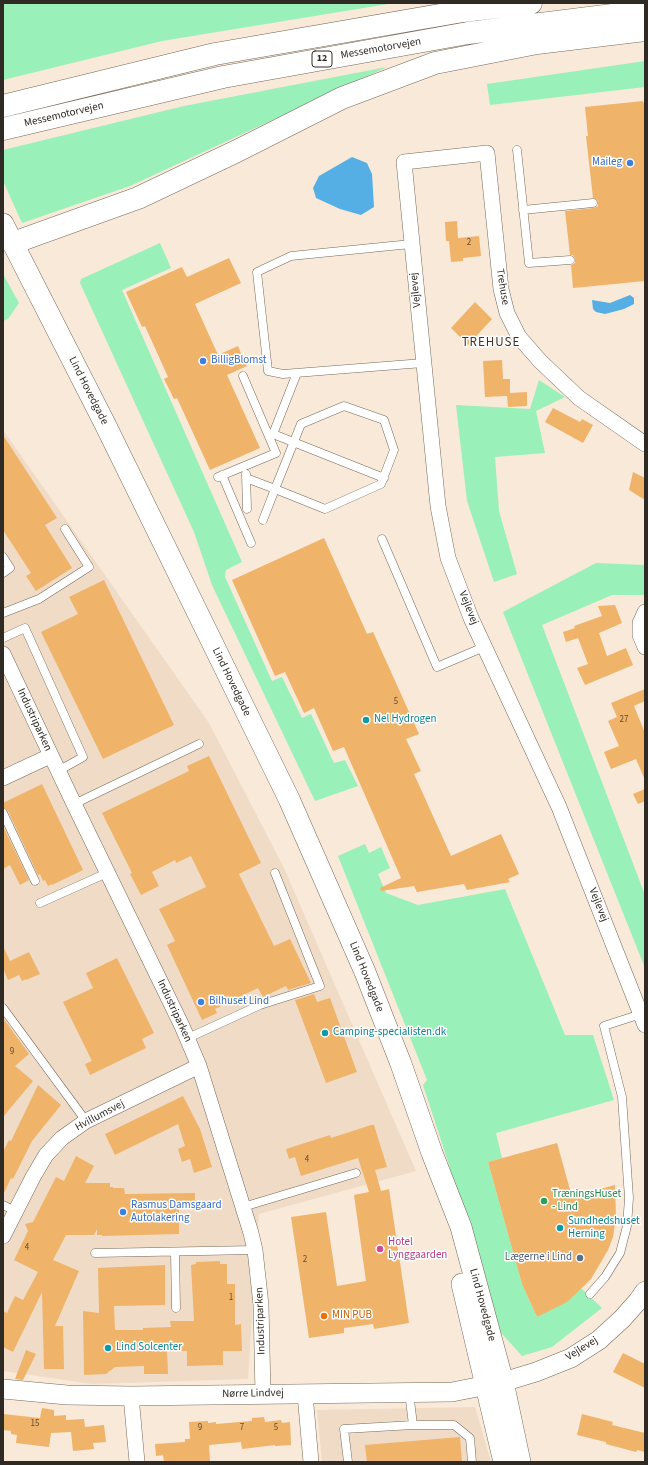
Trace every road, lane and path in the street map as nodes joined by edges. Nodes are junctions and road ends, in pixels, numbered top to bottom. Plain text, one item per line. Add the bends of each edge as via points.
1 (531, 3) edge
2 (645, 11) edge
3 (645, 30) edge
4 (3, 106) edge
5 (3, 129) edge
6 (517, 150) dead end
7 (404, 162) joint
8 (592, 200) dead end
9 (523, 207) junction
10 (3, 224) edge
11 (13, 243) junction
12 (411, 244) junction
13 (570, 260) dead end
14 (423, 362) junction
15 (297, 373) junction
16 (243, 376) dead end
17 (271, 435) junction
18 (294, 442) junction
19 (645, 444) edge
20 (246, 465) junction
21 (246, 478) junction
22 (384, 478) junction
23 (275, 489) junction
24 (247, 509) dead end
25 (263, 520) dead end
26 (66, 529) dead end
27 (382, 539) dead end
28 (251, 543) dead end
29 (3, 557) edge
30 (3, 573) edge
31 (645, 612) edge
32 (3, 613) edge
33 (3, 638) edge
34 (645, 646) edge
35 (484, 647) junction
36 (3, 654) edge
37 (199, 744) dead end
38 (50, 756) junction
39 (58, 771) junction
40 (3, 778) edge
41 (74, 804) junction
42 (3, 813) edge
43 (275, 873) dead end
44 (107, 874) junction
45 (35, 881) dead end
46 (40, 903) dead end
47 (3, 1008) edge
48 (643, 1019) edge
49 (188, 1038) junction
50 (199, 1066) junction
51 (86, 1121) junction
52 (356, 1173) dead end
53 (243, 1207) junction
54 (9, 1208) edge
55 (3, 1236) edge
56 (255, 1250) junction
57 (175, 1252) junction
58 (95, 1253) dead end
59 (645, 1291) edge
60 (590, 1294) dead end
61 (176, 1308) dead end
62 (495, 1384) junction
63 (3, 1389) edge
64 (409, 1392) junction
65 (263, 1394) junction
66 (305, 1394) junction
67 (131, 1396) junction
68 (413, 1425) junction
69 (137, 1462) edge
70 (311, 1462) edge
71 (348, 1462) edge
72 (472, 1462) edge
73 (504, 1462) edge
74 (520, 1462) edge

1 - 4 highway, Messemotorvejen / 12 via 463,11 215,54
2 - 5 highway, Messemotorvejen / 12 via 468,33 230,76
3 - 11 highway via 537,43 435,64 342,98 138,198
6 - 9 lane
7 - 12 street, Vejlevej
7 - 19 street, Trehuse via 487,153 501,289 507,313 519,337 579,398
8 - 9 lane
9 - 13 lane via 529,263
10 - 11 main road, Lind Hovedgade
11 - 62 main road, Lind Hovedgade via 289,799 365,972 461,1227
12 - 14 street, Vejlevej
12 - 15 lane via 291,256 257,272 268,370 283,374
14 - 15 lane
14 - 35 street, Vejlevej via 438,506 448,558
15 - 17 lane
16 - 17 lane
17 - 18 lane
17 - 20 lane via 276,453
18 - 22 lane
18 - 22 lane via 301,424 344,406 384,420 394,450
18 - 23 lane
20 - 21 lane
20 - 28 lane via 220,476
21 - 23 lane
21 - 24 lane
22 - 23 lane via 381,484 325,509
23 - 25 lane
26 - 32 lane via 89,567 40,599
27 - 35 lane via 437,667
29 - 30 lane via 10,568
31 - 34 street via 640,623 640,635
33 - 39 lane via 25,628 83,757
35 - 48 street, Vejlevej via 558,808
36 - 38 street, Industriparken
37 - 41 lane
38 - 39 street, Industriparken
38 - 40 street
39 - 41 street, Industriparken
41 - 44 street, Industriparken
42 - 45 lane
43 - 49 lane via 320,986 260,1005
44 - 46 lane
44 - 49 street, Industriparken
47 - 51 lane
48 - 60 lane via 604,1026 622,1097 629,1198 627,1226 620,1253 605,1277
49 - 50 street, Industriparken
50 - 51 street, Hvillumsvej
50 - 53 street, Industriparken
51 - 54 street, Hvillumsvej via 62,1138 46,1155
52 - 53 lane
53 - 56 street, Industriparken
54 - 55 street, Hvillumsvej
56 - 57 lane
56 - 65 street, Industriparken via 261,1305
57 - 58 lane
57 - 61 lane
59 - 62 street, Vejlevej via 622,1319 599,1340 571,1358
62 - 64 street, Nørre Lindvej via 452,1392
62 - 73 main road, Lind Hovedgade
62 - 74 main road, Lind Hovedgade
63 - 67 street, Nørre Lindvej via 67,1396
64 - 66 street, Nørre Lindvej
64 - 68 lane
65 - 66 street, Nørre Lindvej
65 - 67 street, Nørre Lindvej
66 - 70 street
67 - 69 street
68 - 71 lane via 344,1429
68 - 72 lane via 454,1425 470,1438

